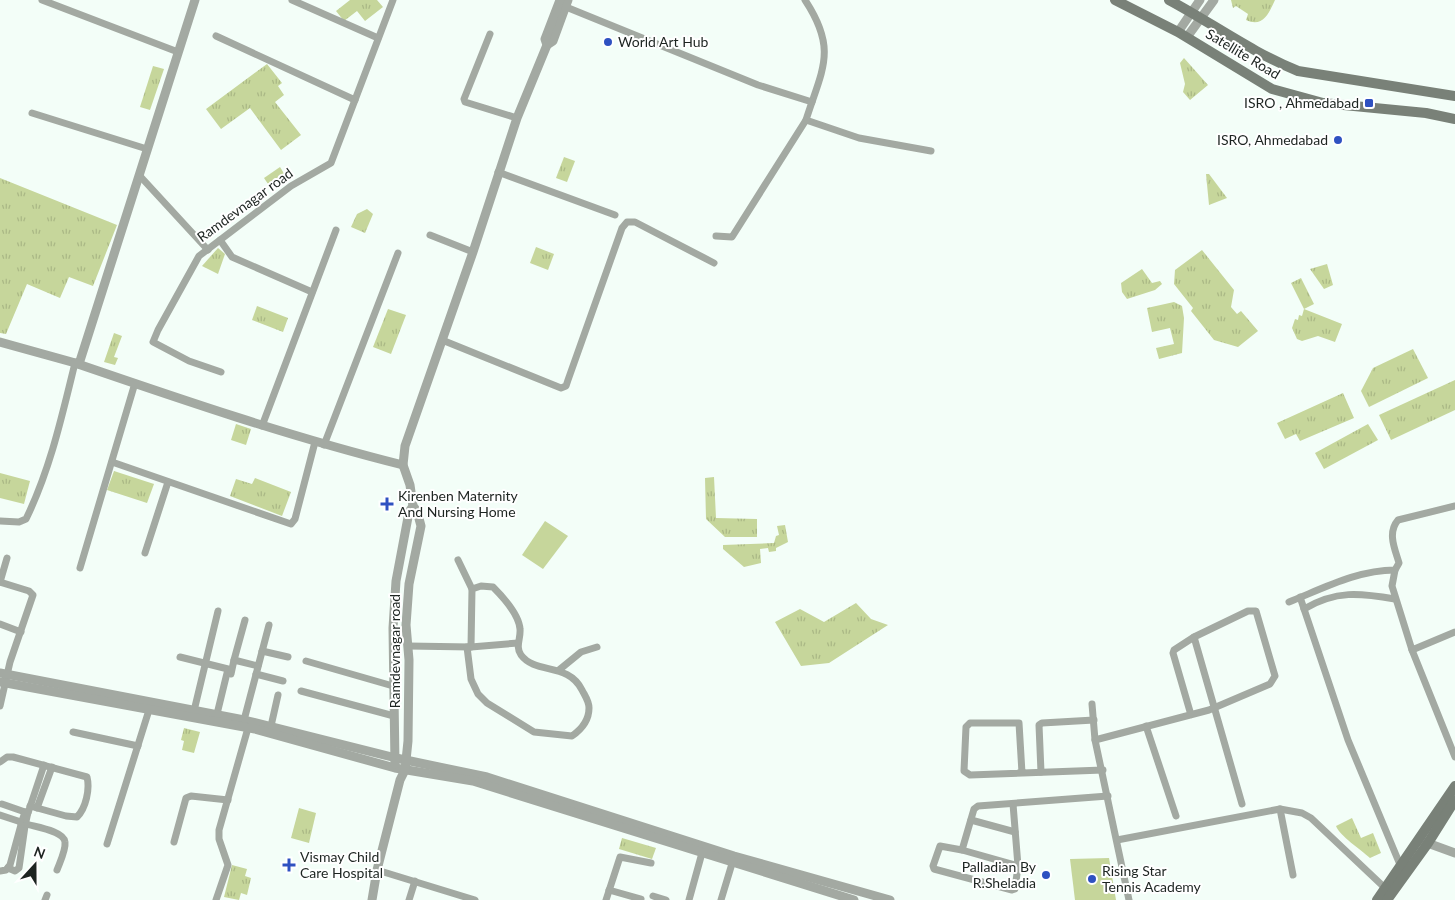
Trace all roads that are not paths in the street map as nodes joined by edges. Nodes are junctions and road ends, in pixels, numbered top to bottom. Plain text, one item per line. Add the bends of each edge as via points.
1 (42, 0) edge
2 (195, 0) edge
3 (292, 0) edge
4 (393, 0) edge
5 (805, 0) edge
6 (1115, 0) edge
7 (1169, 0) edge
8 (1200, 0) edge
9 (1214, 0) edge
10 (564, 2) edge
11 (1196, 14) junction
12 (490, 34) dead end
13 (1182, 35) junction
14 (216, 36) dead end
15 (378, 38) junction
16 (178, 52) junction
17 (1455, 96) edge
18 (355, 100) junction
19 (812, 102) junction
20 (32, 113) dead end
21 (517, 118) junction
22 (806, 120) junction
23 (1455, 120) edge
24 (147, 149) junction
25 (931, 151) dead end
26 (498, 172) junction
27 (139, 175) junction
28 (615, 215) dead end
29 (336, 230) dead end
30 (430, 235) dead end
31 (716, 236) dead end
32 (220, 240) junction
33 (208, 250) junction
34 (473, 252) junction
35 (398, 253) dead end
36 (714, 263) dead end
37 (312, 292) junction
38 (442, 340) junction
39 (0, 342) edge
40 (75, 363) junction
41 (221, 372) dead end
42 (135, 383) junction
43 (262, 426) junction
44 (320, 443) junction
45 (112, 462) junction
46 (403, 465) junction
47 (168, 482) junction
48 (413, 506) junction
49 (1455, 506) edge
50 (0, 520) edge
51 (145, 553) dead end
52 (7, 558) dead end
53 (458, 560) dead end
54 (80, 568) dead end
55 (1395, 570) junction
56 (0, 582) edge
57 (472, 589) junction
58 (1300, 597) junction
59 (1395, 600) junction
60 (1289, 602) dead end
61 (1304, 609) junction
62 (218, 611) dead end
63 (245, 620) dead end
64 (0, 624) edge
65 (269, 625) dead end
66 (21, 632) junction
67 (1455, 632) edge
68 (1194, 637) junction
69 (518, 643) junction
70 (408, 646) junction
71 (469, 647) junction
72 (597, 647) dead end
73 (1412, 650) junction
74 (262, 651) junction
75 (180, 657) dead end
76 (288, 658) dead end
77 (234, 660) junction
78 (306, 662) dead end
79 (206, 663) junction
80 (257, 670) junction
81 (559, 670) junction
82 (3, 678) edge
83 (283, 680) dead end
84 (393, 686) junction
85 (301, 691) dead end
86 (278, 694) dead end
87 (1092, 704) dead end
88 (0, 706) edge
89 (1214, 706) junction
90 (194, 709) junction
91 (149, 710) junction
92 (218, 714) junction
93 (1191, 715) junction
94 (394, 716) junction
95 (192, 719) junction
96 (1094, 720) junction
97 (245, 725) junction
98 (271, 726) junction
99 (1146, 726) junction
100 (74, 732) dead end
101 (1095, 740) junction
102 (138, 746) junction
103 (1455, 757) edge
104 (396, 758) junction
105 (0, 762) edge
106 (406, 765) junction
107 (48, 766) junction
108 (395, 768) junction
109 (1103, 770) junction
110 (1041, 772) junction
111 (1022, 773) junction
112 (400, 780) junction
113 (1455, 786) edge
114 (1108, 796) junction
115 (228, 800) junction
116 (1455, 800) edge
117 (2, 804) dead end
118 (1013, 804) junction
119 (1242, 804) dead end
120 (1280, 809) junction
121 (30, 810) junction
122 (0, 815) edge
123 (1176, 816) dead end
124 (971, 820) junction
125 (23, 824) junction
126 (1015, 832) junction
127 (1117, 840) junction
128 (174, 842) dead end
129 (1424, 842) junction
130 (107, 844) dead end
131 (962, 850) junction
132 (702, 853) junction
133 (1455, 853) edge
134 (733, 859) junction
135 (651, 863) dead end
136 (1018, 866) junction
137 (1401, 867) junction
138 (57, 870) dead end
139 (377, 870) junction
140 (0, 871) edge
141 (1293, 875) dead end
142 (415, 881) junction
143 (1386, 888) junction
144 (609, 890) junction
145 (826, 891) edge
146 (653, 896) dead end
147 (470, 899) edge
148 (641, 899) edge
149 (216, 900) edge
150 (372, 900) edge
151 (409, 900) edge
152 (606, 900) edge
153 (666, 900) edge
154 (688, 900) edge
155 (720, 900) edge
156 (854, 900) edge
157 (890, 900) edge
158 (1129, 900) edge
159 (1377, 900) edge
160 (1387, 900) edge

1 - 16 street
2 - 16 street
3 - 15 street
4 - 15 street, Ramdevnagar road
5 - 19 street via 824,38 826,53
6 - 13 main road, Satellite Road
7 - 11 main road, Satellite Road
8 - 11 street
9 - 11 street
10 - 19 street via 758,85
10 - 21 street, Ramdevnagar road via 553,41 546,45
11 - 13 street
11 - 17 main road, Satellite Road via 1282,65 1298,71
12 - 21 street via 464,99 468,104
13 - 23 main road, Satellite Road via 1272,90 1322,103
14 - 18 street
15 - 18 street, Ramdevnagar road
16 - 24 street
18 - 32 street, Ramdevnagar road via 331,164 291,186
19 - 22 street
20 - 24 street
21 - 26 street, Ramdevnagar road
22 - 25 street via 859,138
22 - 31 street via 732,237
24 - 27 street
26 - 28 street
26 - 34 street, Ramdevnagar road
27 - 33 street
27 - 40 street via 79,364
29 - 37 street
30 - 34 street
32 - 33 street, Ramdevnagar road
32 - 37 street via 232,257
33 - 41 street, Ramdevnagar road via 199,256 154,342 189,361
34 - 38 street, Ramdevnagar road
35 - 44 street
36 - 38 street via 635,222 627,222 622,228 566,386 561,388
37 - 43 street
38 - 46 street, Ramdevnagar road via 411,425
39 - 40 street
40 - 42 street
40 - 50 street via 38,495 26,519 19,522
42 - 43 street
42 - 45 street
43 - 44 street
44 - 46 street
44 - 47 street via 291,524
45 - 47 street
45 - 54 street
46 - 48 street, Ramdevnagar road
47 - 51 street
48 - 70 street, Ramdevnagar road via 421,526 409,584
48 - 84 street, Ramdevnagar road via 409,512 396,581
49 - 55 street via 1398,520 1392,539 1399,564
52 - 56 street
53 - 57 street
55 - 58 street via 1376,570 1358,575
55 - 59 street via 1392,586
56 - 66 street via 33,595
57 - 69 street via 493,587 501,595 520,628
57 - 71 street
58 - 60 street
58 - 61 street
59 - 61 street via 1342,594 1327,597
59 - 73 street
61 - 137 street via 1348,740
62 - 79 street
63 - 77 street
64 - 66 street
65 - 74 street
66 - 82 street
67 - 73 street
68 - 89 street
68 - 89 street via 1248,611 1257,613 1274,681
68 - 93 street via 1172,653
69 - 71 street
69 - 81 street via 520,654 526,660
70 - 71 street
70 - 106 street, Ramdevnagar road
71 - 81 street via 472,679 478,694 487,702 534,732 572,736 585,724 589,702 578,682
72 - 81 street via 581,652
73 - 103 street
74 - 76 street
74 - 80 street
75 - 79 street
77 - 80 street
77 - 92 street
78 - 84 street
79 - 90 street
79 - 92 street via 228,669
80 - 83 street
80 - 97 street
82 - 88 street
82 - 90 street
82 - 91 street
84 - 94 street, Ramdevnagar road
85 - 94 street
86 - 98 street
87 - 96 street
89 - 93 street
89 - 119 street
90 - 92 street
90 - 95 street
91 - 95 street
91 - 102 street
92 - 97 street
93 - 99 street
94 - 104 street, Ramdevnagar road
95 - 97 street
96 - 101 street
96 - 110 street via 1042,723 1039,729
97 - 98 street
97 - 108 street
97 - 115 street
98 - 104 street
99 - 101 street
99 - 123 street
100 - 102 street
101 - 109 street
102 - 130 street
104 - 106 street
104 - 108 street, Ramdevnagar road
105 - 107 street via 13,757
106 - 108 street
106 - 112 street
106 - 132 street via 473,782
106 - 134 street via 487,778
107 - 121 street
107 - 121 street via 88,777 90,786 82,809 76,817
108 - 112 street
109 - 110 street
109 - 114 street
110 - 111 street
111 - 111 street via 970,775 964,771 966,727 970,723 1019,723
112 - 139 street
113 - 129 main road
114 - 118 street
114 - 127 street
115 - 128 street via 186,798
115 - 149 street via 219,839 228,865
116 - 129 main road
117 - 121 street
118 - 124 street via 978,806 974,808
118 - 126 street
120 - 127 street
120 - 141 street
120 - 143 street via 1302,812 1312,818
121 - 125 street
122 - 125 street
124 - 126 street
124 - 131 street
125 - 138 street via 60,835 65,840
125 - 140 street via 8,868
126 - 136 street
127 - 158 street
129 - 133 street
129 - 137 main road
129 - 160 main road
131 - 136 street
131 - 136 street via 940,846 934,869 1012,890 1015,889
132 - 134 street
132 - 154 street
134 - 145 street
134 - 155 street
135 - 144 street via 620,857
137 - 143 main road
139 - 142 street
139 - 150 street
142 - 147 street
142 - 151 street
143 - 159 main road
144 - 148 street
144 - 152 street
145 - 156 street
145 - 157 street
146 - 153 street

